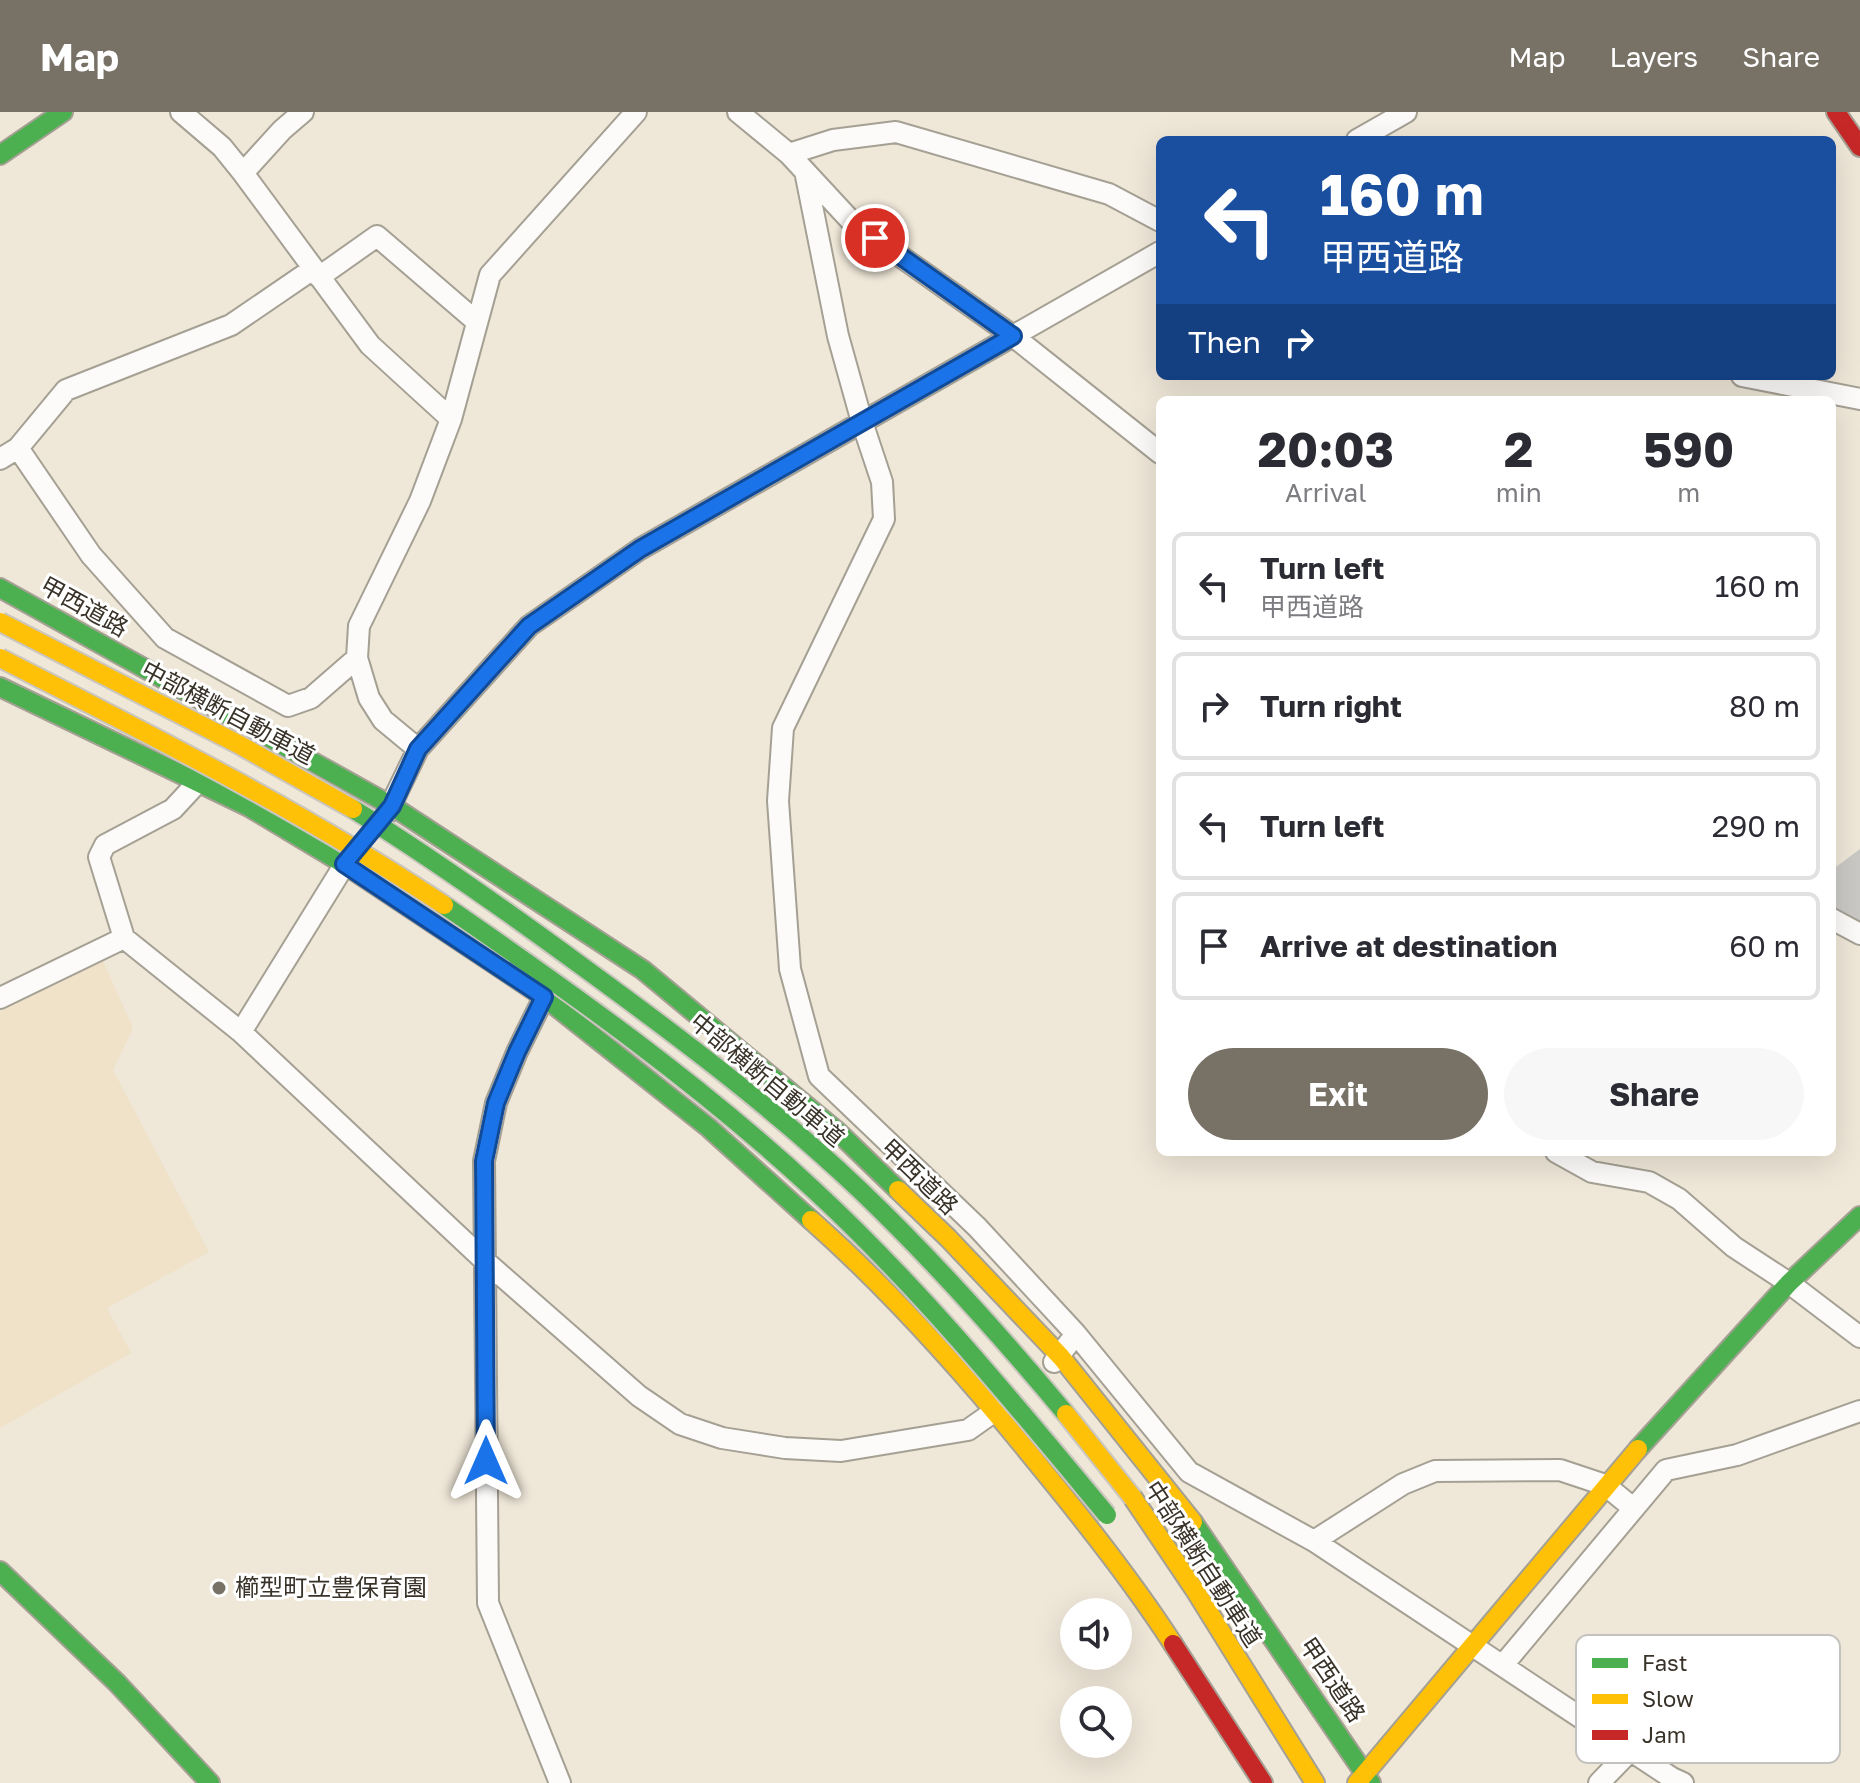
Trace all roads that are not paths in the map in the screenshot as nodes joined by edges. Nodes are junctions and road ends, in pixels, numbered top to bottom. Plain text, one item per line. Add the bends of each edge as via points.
1 (63, 112) edge
2 (181, 112) edge
3 (303, 112) edge
4 (636, 112) edge
5 (738, 112) edge
6 (1406, 112) edge
7 (1836, 112) edge
8 (1364, 136) edge
9 (1860, 147) edge
10 (789, 154) junction
11 (0, 155) edge
12 (805, 171) junction
13 (243, 173) junction
14 (1156, 219) edge
15 (1156, 254) edge
16 (316, 273) junction
17 (477, 322) junction
18 (1013, 336) junction
19 (1763, 380) edge
20 (1860, 399) edge
21 (451, 419) junction
22 (862, 422) junction
23 (1156, 450) edge
24 (9, 453) edge
25 (0, 588) edge
26 (0, 622) edge
27 (0, 658) edge
28 (357, 658) junction
29 (0, 687) edge
30 (418, 749) junction
31 (198, 782) junction
32 (392, 806) junction
33 (344, 864) junction
34 (1836, 921) edge
35 (1860, 934) edge
36 (124, 938) junction
37 (544, 997) junction
38 (0, 998) edge
39 (241, 1032) junction
40 (1563, 1156) edge
41 (1860, 1216) edge
42 (486, 1262) junction
43 (1789, 1283) junction
44 (1076, 1334) junction
45 (1860, 1337) edge
46 (1061, 1357) junction
47 (996, 1411) junction
48 (1860, 1411) edge
49 (1605, 1485) junction
50 (1633, 1508) junction
51 (1116, 1527) dead end
52 (1314, 1541) junction
53 (0, 1571) edge
54 (1473, 1646) junction
55 (1503, 1665) junction
56 (1576, 1713) edge
57 (1618, 1763) edge
58 (1651, 1763) edge
59 (1364, 1780) edge
60 (210, 1783) edge
61 (560, 1783) edge
62 (1263, 1783) edge
63 (1315, 1783) edge
64 (1599, 1783) edge
65 (1683, 1783) edge

1 - 11 main road
2 - 13 street
3 - 13 street
4 - 17 street via 490,275
5 - 10 street
6 - 8 street
7 - 9 main road
10 - 12 street
10 - 14 street via 833,140 896,132 1109,194
12 - 18 street via 852,222
12 - 22 street via 838,336
13 - 16 street
15 - 18 street
16 - 17 street via 377,236
16 - 21 street via 370,345
16 - 24 street via 231,325 66,390
17 - 21 street
18 - 22 street
18 - 23 street
19 - 20 street
21 - 28 street via 420,501 359,626
22 - 30 street via 640,549 529,626
22 - 44 street via 882,482 884,519 783,728 778,801 790,969 819,1076 977,1227
24 - 28 street via 165,638 288,706 311,698
25 - 32 main road, 甲西道路
26 - 63 main road, 中部横断自動車道, bridge via 317,787 404,841 686,1042 792,1128 905,1234 1060,1406 1133,1498
27 - 51 main road, bridge via 302,816 389,869 663,1063 771,1151 870,1245 956,1335
28 - 30 street via 369,698 383,720
29 - 31 main road
30 - 32 street
31 - 33 main road
31 - 36 street via 173,809 105,845 99,857
32 - 33 street
32 - 46 main road, 甲西道路 via 643,970 838,1132
33 - 37 main road
33 - 39 street
34 - 35 street
36 - 38 street
36 - 39 street
37 - 42 street via 496,1103 484,1161
37 - 47 main road via 709,1128 862,1265
39 - 42 street
40 - 43 street via 1592,1172 1649,1182 1669,1193 1734,1247
41 - 43 main road
42 - 47 street via 639,1396 680,1424 722,1438 841,1451 968,1430
42 - 61 street via 488,1603
43 - 45 street
43 - 49 main road
44 - 46 street
44 - 52 street via 1189,1472
46 - 47 street
46 - 59 main road, 甲西道路 via 1216,1552
47 - 62 main road via 1154,1615
48 - 50 street via 1737,1455 1666,1470
49 - 50 street
49 - 52 street via 1560,1470 1435,1471 1403,1484
49 - 54 main road
50 - 55 street
52 - 54 street
53 - 60 main road via 117,1683
54 - 55 street
54 - 59 main road
55 - 56 street
57 - 64 street
58 - 65 street

